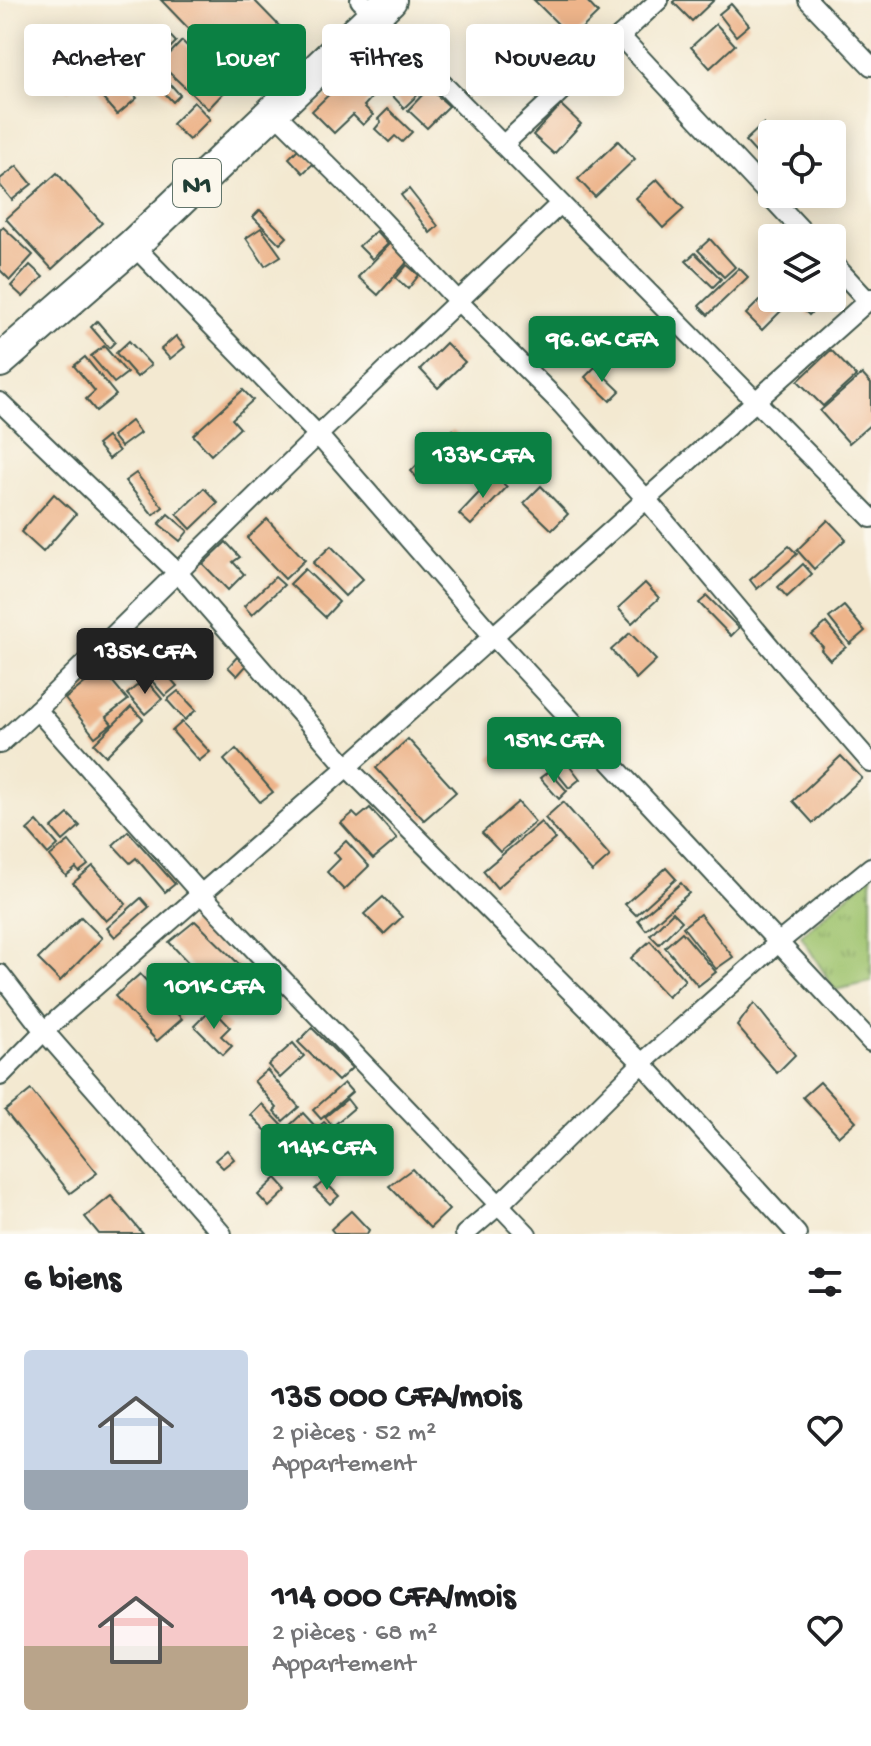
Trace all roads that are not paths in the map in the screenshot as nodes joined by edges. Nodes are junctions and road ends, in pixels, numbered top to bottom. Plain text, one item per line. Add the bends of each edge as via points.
1 (659, 0) edge
2 (808, 0) edge
3 (375, 5) edge
4 (624, 32) edge
5 (624, 40) edge
6 (871, 66) edge
7 (556, 96) edge
8 (273, 111) junction
9 (503, 145) junction
10 (560, 204) junction
11 (796, 224) edge
12 (133, 245) junction
13 (846, 276) edge
14 (870, 300) edge
15 (458, 301) junction
16 (0, 361) edge
17 (0, 402) edge
18 (755, 402) junction
19 (318, 435) junction
20 (646, 499) junction
21 (871, 518) edge
22 (178, 573) junction
23 (493, 636) junction
24 (37, 710) junction
25 (0, 744) edge
26 (871, 763) edge
27 (347, 767) junction
28 (871, 867) edge
29 (201, 894) junction
30 (778, 943) junction
31 (0, 974) edge
32 (44, 1031) junction
33 (871, 1042) edge
34 (642, 1063) junction
35 (0, 1076) edge
36 (499, 1205) junction
37 (222, 1234) edge
38 (465, 1234) edge
39 (527, 1234) edge
40 (797, 1234) edge

1 - 4 street
2 - 6 street
3 - 8 highway, N1
3 - 9 street
5 - 11 street
7 - 9 street
8 - 12 highway, N1
8 - 15 street
9 - 10 street
10 - 15 street
10 - 18 street
12 - 16 highway, N1
12 - 19 street
13 - 14 street
14 - 18 street
15 - 19 street
15 - 20 street
17 - 22 street
18 - 20 street
18 - 21 street
19 - 22 street
19 - 23 street
20 - 23 street
20 - 26 street
22 - 24 street
22 - 27 street
23 - 27 street
23 - 30 street
24 - 25 street
24 - 29 street
27 - 29 street
27 - 34 street
28 - 30 street
29 - 32 street
29 - 36 street
30 - 33 street
30 - 34 street
31 - 32 street
32 - 35 street
32 - 37 street
34 - 36 street
34 - 40 street
36 - 38 street
36 - 39 street

